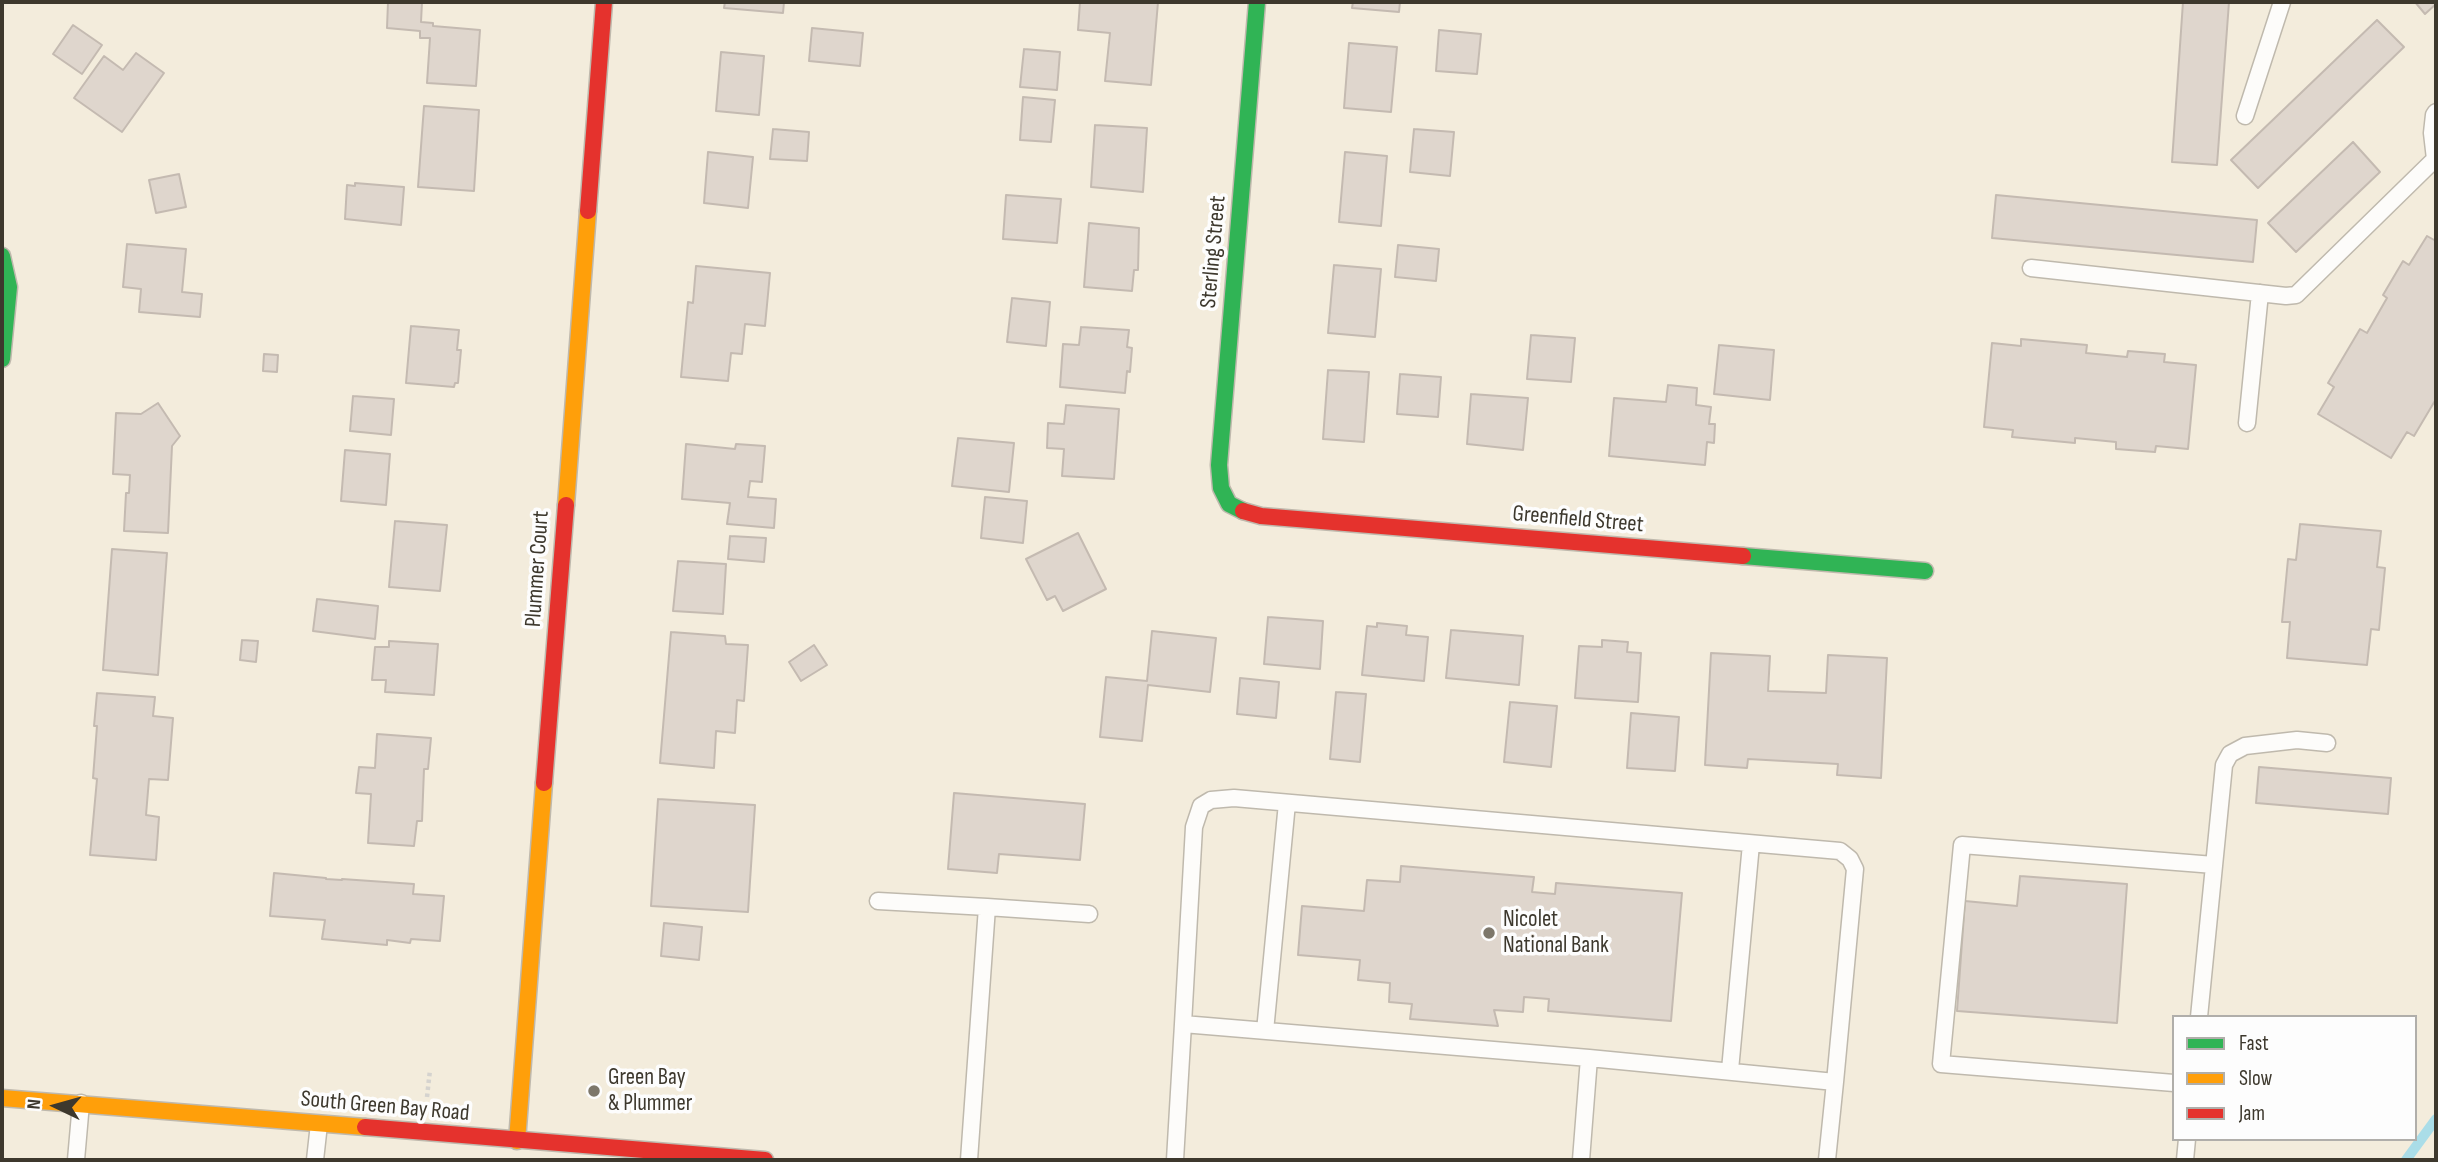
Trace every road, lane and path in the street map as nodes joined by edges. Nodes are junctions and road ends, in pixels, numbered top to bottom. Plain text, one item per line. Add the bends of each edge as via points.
1 (604, 2) edge
2 (1257, 2) edge
3 (2282, 2) edge
4 (2436, 112) edge
5 (2245, 116) dead end
6 (2, 256) edge
7 (2031, 268) dead end
8 (2260, 293) junction
9 (2, 359) edge
10 (2247, 423) dead end
11 (1229, 504) joint
12 (1925, 572) dead end
13 (2327, 743) dead end
14 (1287, 803) junction
15 (1751, 844) junction
16 (2214, 865) junction
17 (878, 901) dead end
18 (987, 908) junction
19 (1089, 914) dead end
20 (2199, 1015) edge
21 (1183, 1024) junction
22 (1265, 1031) junction
23 (1589, 1058) junction
24 (1730, 1070) junction
25 (1835, 1082) junction
26 (2172, 1083) edge
27 (2, 1098) edge
28 (81, 1103) junction
29 (319, 1124) junction
30 (517, 1141) junction
31 (2187, 1141) edge
32 (653, 1156) edge
33 (76, 1160) edge
34 (315, 1160) edge
35 (765, 1160) edge
36 (970, 1160) edge
37 (1175, 1160) edge
38 (1581, 1160) edge
39 (1827, 1160) edge
40 (2185, 1160) edge

1 - 30 street, Plummer Court
2 - 11 street, Sterling Street via 1219,465 1221,488
3 - 5 lane
4 - 8 lane via 2432,134 2435,159 2296,295
6 - 9 street via 9,287
7 - 8 lane
8 - 10 lane
11 - 12 street, Greenfield Street via 1261,516
13 - 16 lane via 2297,740 2245,747 2230,754 2224,765
14 - 15 lane
14 - 21 lane via 1234,799 1210,800 1201,806 1194,827
14 - 22 lane
15 - 24 lane
15 - 25 lane via 1840,851 1855,869
16 - 20 lane
16 - 26 lane via 1962,845 1941,1064
17 - 18 lane
18 - 19 lane
18 - 36 lane
21 - 22 lane
21 - 37 lane
22 - 23 lane
23 - 24 lane
23 - 38 lane
24 - 25 lane
25 - 39 lane
27 - 28 street, South Green Bay Road
28 - 29 street, South Green Bay Road
28 - 33 lane
29 - 30 street, South Green Bay Road
29 - 34 lane
30 - 32 street, South Green Bay Road
31 - 40 lane
32 - 35 street, South Green Bay Road

